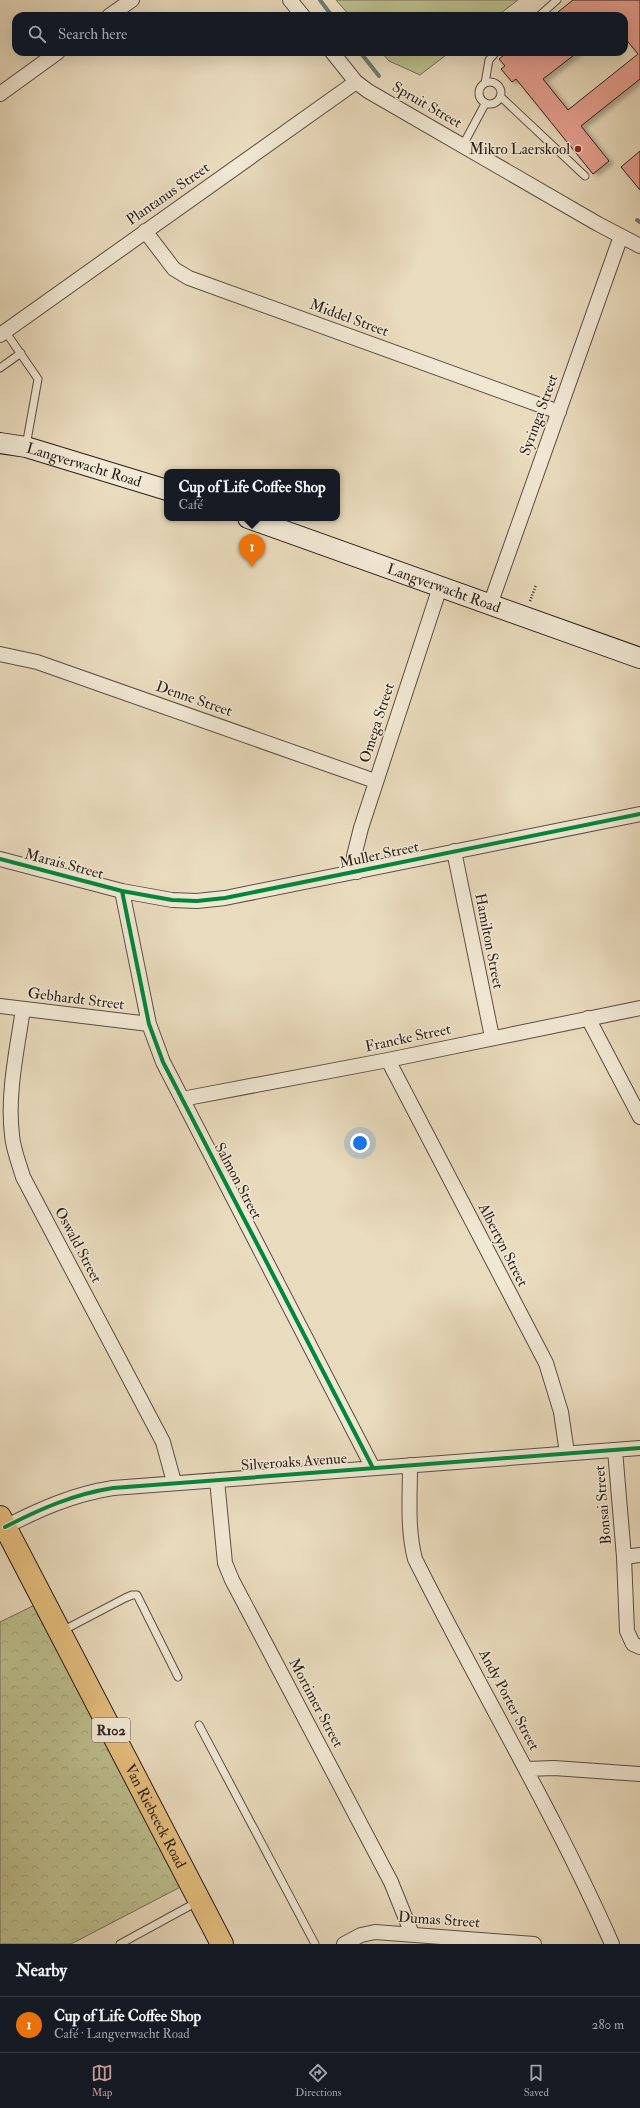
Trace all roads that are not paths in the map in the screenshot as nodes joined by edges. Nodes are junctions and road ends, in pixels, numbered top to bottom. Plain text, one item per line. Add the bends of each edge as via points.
1 (132, 0) edge
2 (290, 0) edge
3 (557, 0) edge
4 (115, 12) edge
5 (300, 12) edge
6 (544, 12) edge
7 (52, 56) edge
8 (335, 56) edge
9 (492, 56) edge
10 (356, 82) junction
11 (485, 83) junction
12 (0, 94) edge
13 (501, 97) junction
14 (485, 104) junction
15 (463, 145) junction
16 (585, 176) dead end
17 (145, 231) junction
18 (621, 236) junction
19 (640, 246) edge
20 (3, 333) edge
21 (21, 353) junction
22 (0, 368) edge
23 (559, 412) junction
24 (0, 443) edge
25 (26, 447) junction
26 (164, 489) edge
27 (256, 521) edge
28 (440, 586) junction
29 (490, 605) junction
30 (0, 654) edge
31 (640, 658) edge
32 (375, 782) junction
33 (640, 814) edge
34 (454, 851) junction
35 (0, 860) edge
36 (357, 872) junction
37 (122, 891) junction
38 (0, 1006) edge
39 (640, 1008) edge
40 (23, 1009) junction
41 (588, 1018) junction
42 (149, 1024) junction
43 (492, 1037) junction
44 (388, 1060) junction
45 (182, 1099) junction
46 (640, 1117) edge
47 (640, 1448) edge
48 (615, 1450) junction
49 (567, 1453) junction
50 (410, 1465) junction
51 (373, 1468) junction
52 (217, 1480) junction
53 (174, 1482) junction
54 (3, 1522) edge
55 (640, 1556) edge
56 (624, 1557) junction
57 (60, 1632) junction
58 (640, 1647) edge
59 (178, 1677) dead end
60 (199, 1725) dead end
61 (526, 1769) junction
62 (640, 1774) edge
63 (200, 1901) junction
64 (412, 1934) junction
65 (479, 1942) edge
66 (120, 1944) edge
67 (222, 1944) edge
68 (315, 1944) edge
69 (344, 1944) edge
70 (534, 1944) edge
71 (612, 1944) edge

1 - 4 street
2 - 5 street
3 - 6 lane
7 - 12 street
8 - 10 street, Spruit Street
9 - 11 lane via 489,60
10 - 15 street, Spruit Street
10 - 17 street, Plantanus Street
11 - 13 lane via 492,82 498,85
11 - 14 lane via 478,93
13 - 14 lane via 491,105
13 - 16 lane
14 - 15 lane
15 - 18 street, Spruit Street
17 - 20 street, Plantanus Street
17 - 23 street, Middel Street via 174,269 188,278
18 - 19 street, Spruit Street
18 - 23 street, Syringa Street
20 - 21 lane
21 - 22 lane
21 - 25 lane via 38,379
23 - 29 street, Syringa Street
24 - 25 street, Langverwacht Road
25 - 26 street, Langverwacht Road
27 - 28 street, Langverwacht Road
28 - 29 street, Langverwacht Road
28 - 32 street, Omega Street
29 - 31 street, Langverwacht Road
30 - 32 street, Denne Street via 37,662
32 - 36 street, Omega Street via 354,856
33 - 34 street, Muller Street
34 - 36 street, Muller Street
34 - 43 street, Hamilton Street
35 - 37 street, Marais Street
36 - 37 street, Muller Street via 197,902
37 - 42 street, Salmon Street
38 - 40 street, Gebhardt Street
39 - 41 street, Francke Street
40 - 42 street, Gebhardt Street
40 - 53 street, Oswald Street via 11,1095 12,1136 23,1177 163,1442
41 - 43 street, Francke Street
41 - 46 street
42 - 45 street, Salmon Street via 163,1062
43 - 44 street, Francke Street
44 - 45 street, Francke Street
44 - 49 street, Albertyn Street via 546,1363 561,1412
45 - 51 street, Salmon Street
47 - 48 street, Silveroaks Avenue
48 - 49 street, Silveroaks Avenue
48 - 56 street, Bonsai Street
49 - 50 street, Silveroaks Avenue
50 - 51 street, Silveroaks Avenue
50 - 61 street, Andy Porter Street via 410,1529 415,1559
51 - 52 street, Silveroaks Avenue
52 - 53 street, Silveroaks Avenue
52 - 64 street, Mortimer Street via 225,1563 232,1580 391,1882
53 - 54 street, Silveroaks Avenue via 90,1492
54 - 57 main road, Van Riebeeck Road / R102
55 - 56 street, Bonsai Street
56 - 58 street, Bonsai Street via 627,1631 633,1644
57 - 59 lane via 125,1598 137,1595
57 - 63 main road, Van Riebeeck Road / R102
60 - 68 lane
61 - 62 street via 554,1768
61 - 71 street, Andy Porter Street
63 - 66 lane
63 - 67 main road, Van Riebeeck Road / R102
64 - 65 street, Dumas Street
64 - 69 street, Dumas Street via 368,1933
65 - 70 street, Dumas Street

